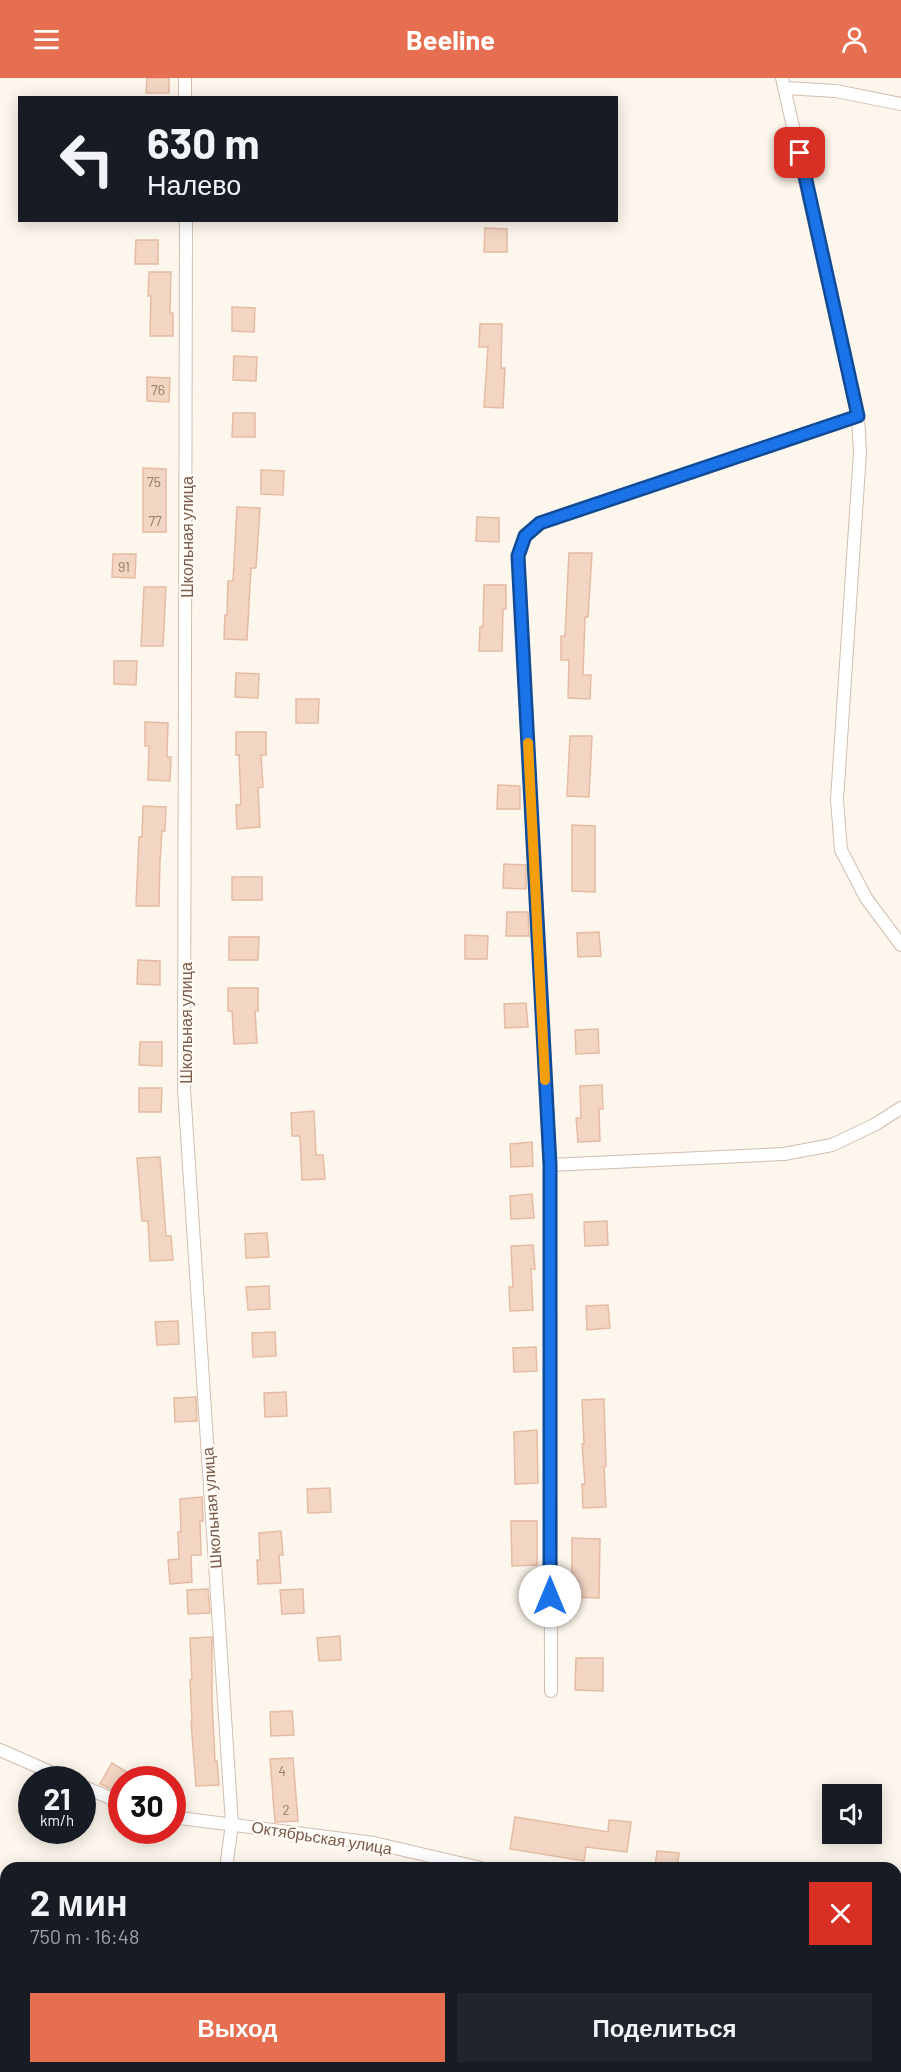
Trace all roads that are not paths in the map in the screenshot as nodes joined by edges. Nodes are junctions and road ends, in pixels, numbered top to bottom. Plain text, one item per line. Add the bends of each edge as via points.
1 (185, 78) edge
2 (784, 83) edge
3 (186, 96) edge
4 (901, 104) edge
5 (186, 222) edge
6 (858, 416) junction
7 (901, 945) edge
8 (901, 1108) edge
9 (550, 1165) junction
10 (551, 1691) dead end
11 (0, 1750) edge
12 (36, 1766) edge
13 (186, 1819) edge
14 (232, 1824) junction
15 (227, 1862) edge
16 (454, 1862) edge

1 - 3 street
2 - 4 street
2 - 6 street
5 - 14 street, Школьная улица via 184,1089
6 - 7 street via 860,452 837,800 842,849 866,898
6 - 9 street via 540,523 525,536 518,556
8 - 9 street via 832,1145 784,1154
9 - 10 street
11 - 12 street
13 - 14 street, Октябрьская улица
14 - 15 street, Школьная улица
14 - 16 street, Октябрьская улица via 374,1844

